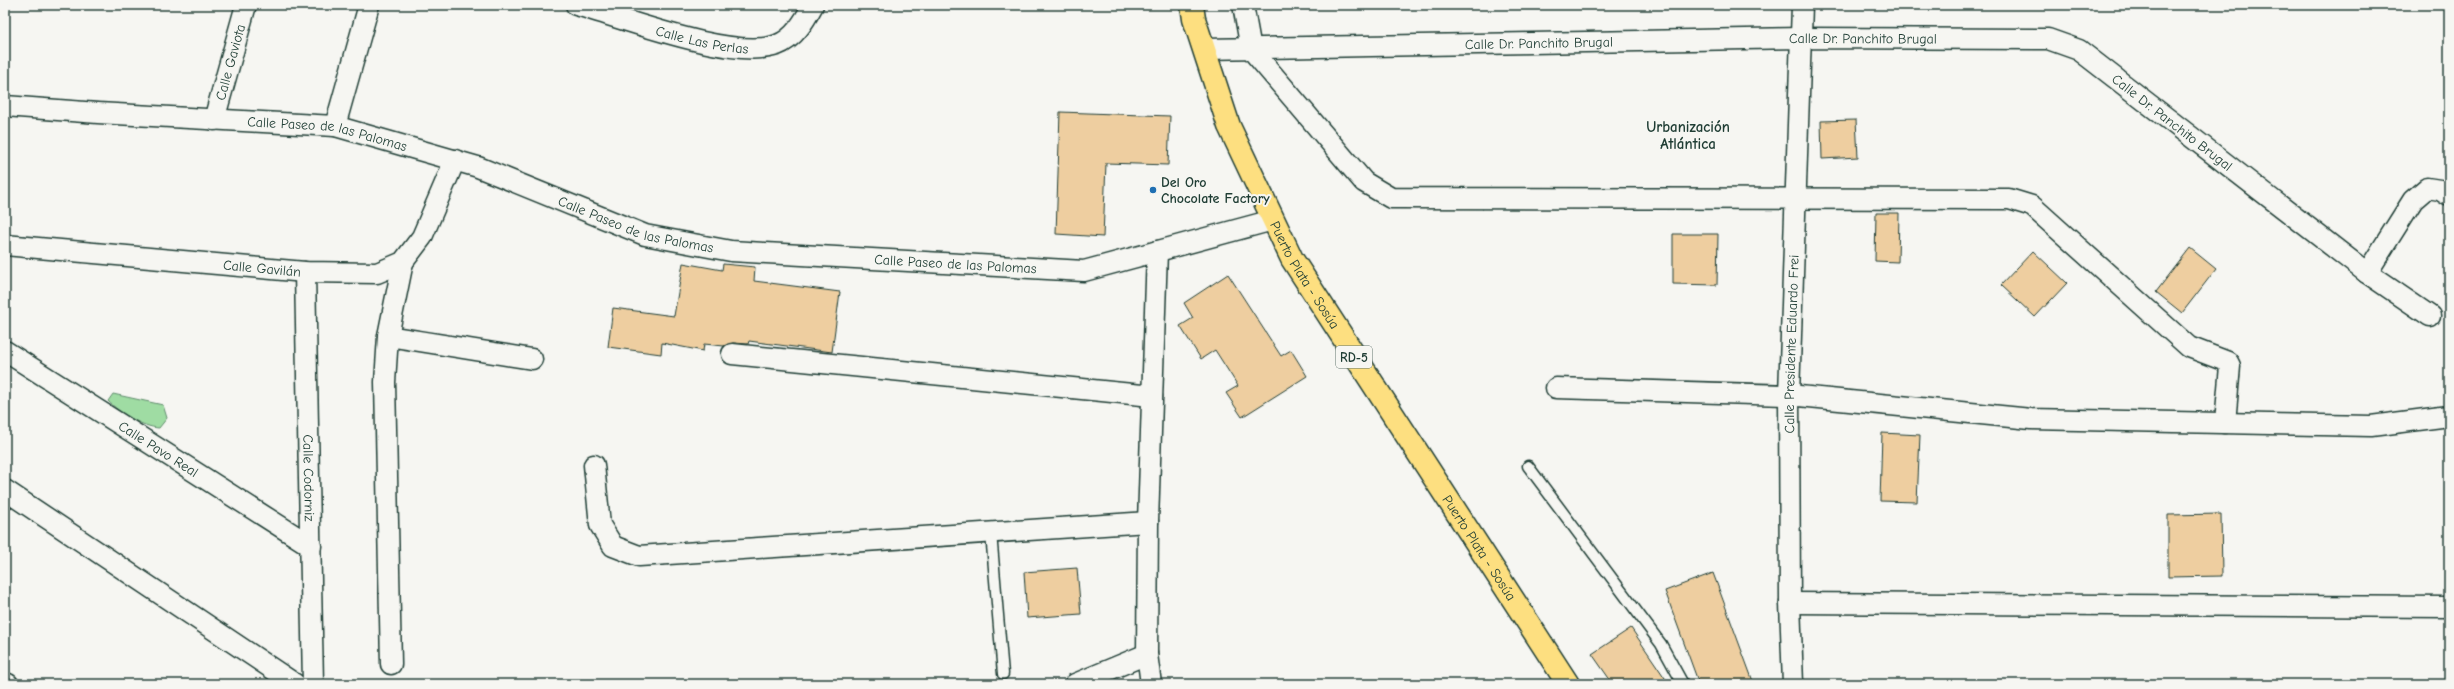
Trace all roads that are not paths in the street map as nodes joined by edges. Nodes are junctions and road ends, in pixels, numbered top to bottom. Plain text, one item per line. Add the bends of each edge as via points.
1 (246, 5) edge
2 (370, 5) edge
3 (576, 5) edge
4 (813, 5) edge
5 (1192, 5) edge
6 (1243, 5) edge
7 (1802, 5) edge
8 (1800, 38) junction
9 (1204, 49) junction
10 (1251, 49) junction
11 (5, 106) edge
12 (214, 120) junction
13 (335, 126) junction
14 (455, 160) junction
15 (2449, 196) edge
16 (1795, 200) junction
17 (1273, 220) junction
18 (5, 245) edge
19 (1157, 251) junction
20 (403, 262) junction
21 (305, 272) junction
22 (2367, 274) junction
23 (2430, 316) dead end
24 (388, 336) junction
25 (5, 351) edge
26 (732, 354) dead end
27 (532, 359) dead end
28 (1556, 388) dead end
29 (1789, 395) junction
30 (1152, 396) junction
31 (2449, 416) edge
32 (2225, 423) junction
33 (594, 465) dead end
34 (1528, 466) dead end
35 (5, 490) edge
36 (1148, 522) junction
37 (991, 533) junction
38 (311, 546) junction
39 (1790, 603) junction
40 (2449, 607) edge
41 (1147, 654) junction
42 (391, 664) dead end
43 (1003, 674) dead end
44 (5, 682) edge
45 (8, 684) edge
46 (295, 684) edge
47 (313, 684) edge
48 (1075, 684) edge
49 (1151, 684) edge
50 (1568, 684) edge
51 (1683, 684) edge
52 (1793, 684) edge

1 - 12 street, Calle Gaviota
2 - 13 street
3 - 4 street, Calle Las Perlas via 715,45 748,49 778,45 801,27
5 - 9 main road, Puerto Plata - Sosúa / RD-5
6 - 10 street
7 - 8 street, Calle Presidente Eduardo Frei
8 - 10 street, Calle Dr. Panchito Brugal
8 - 16 street, Calle Presidente Eduardo Frei
8 - 22 street, Calle Dr. Panchito Brugal via 2020,37 2048,39 2079,50
9 - 10 street, Calle Dr. Panchito Brugal
9 - 17 main road, Puerto Plata - Sosúa / RD-5 via 1228,126
10 - 16 street via 1364,182 1391,198
11 - 12 street, Calle Paseo de las Palomas
12 - 13 street, Calle Paseo de las Palomas
13 - 14 street, Calle Paseo de las Palomas
14 - 19 street, Calle Paseo de las Palomas via 645,235 731,252 1084,271
14 - 20 street, Calle Gavilán via 422,238
15 - 22 street via 2440,190 2428,188 2413,200
16 - 29 street, Calle Presidente Eduardo Frei
16 - 32 street via 2009,199 2032,206 2189,347 2228,362 2230,366
17 - 19 street, Calle Paseo de las Palomas
17 - 50 main road, Puerto Plata - Sosúa / RD-5 via 1292,259
18 - 21 street, Calle Gavilán
19 - 30 street
20 - 21 street, Calle Gavilán via 376,273
20 - 24 street
21 - 38 street, Calle Codorniz
22 - 23 street, Calle Dr. Panchito Brugal
24 - 27 street
24 - 42 street via 385,382
25 - 38 street, Calle Pavo Real
26 - 30 street
28 - 29 street
29 - 32 street via 2031,419
29 - 39 street, Calle Presidente Eduardo Frei
30 - 36 street
31 - 32 street via 2371,426
33 - 37 street via 600,525 613,546 639,556
34 - 51 lane via 1661,644
35 - 46 street
36 - 37 street
36 - 41 street
37 - 43 lane
38 - 47 street, Calle Codorniz
39 - 40 street
39 - 52 street, Calle Presidente Eduardo Frei
41 - 48 street
41 - 49 street
44 - 45 street

